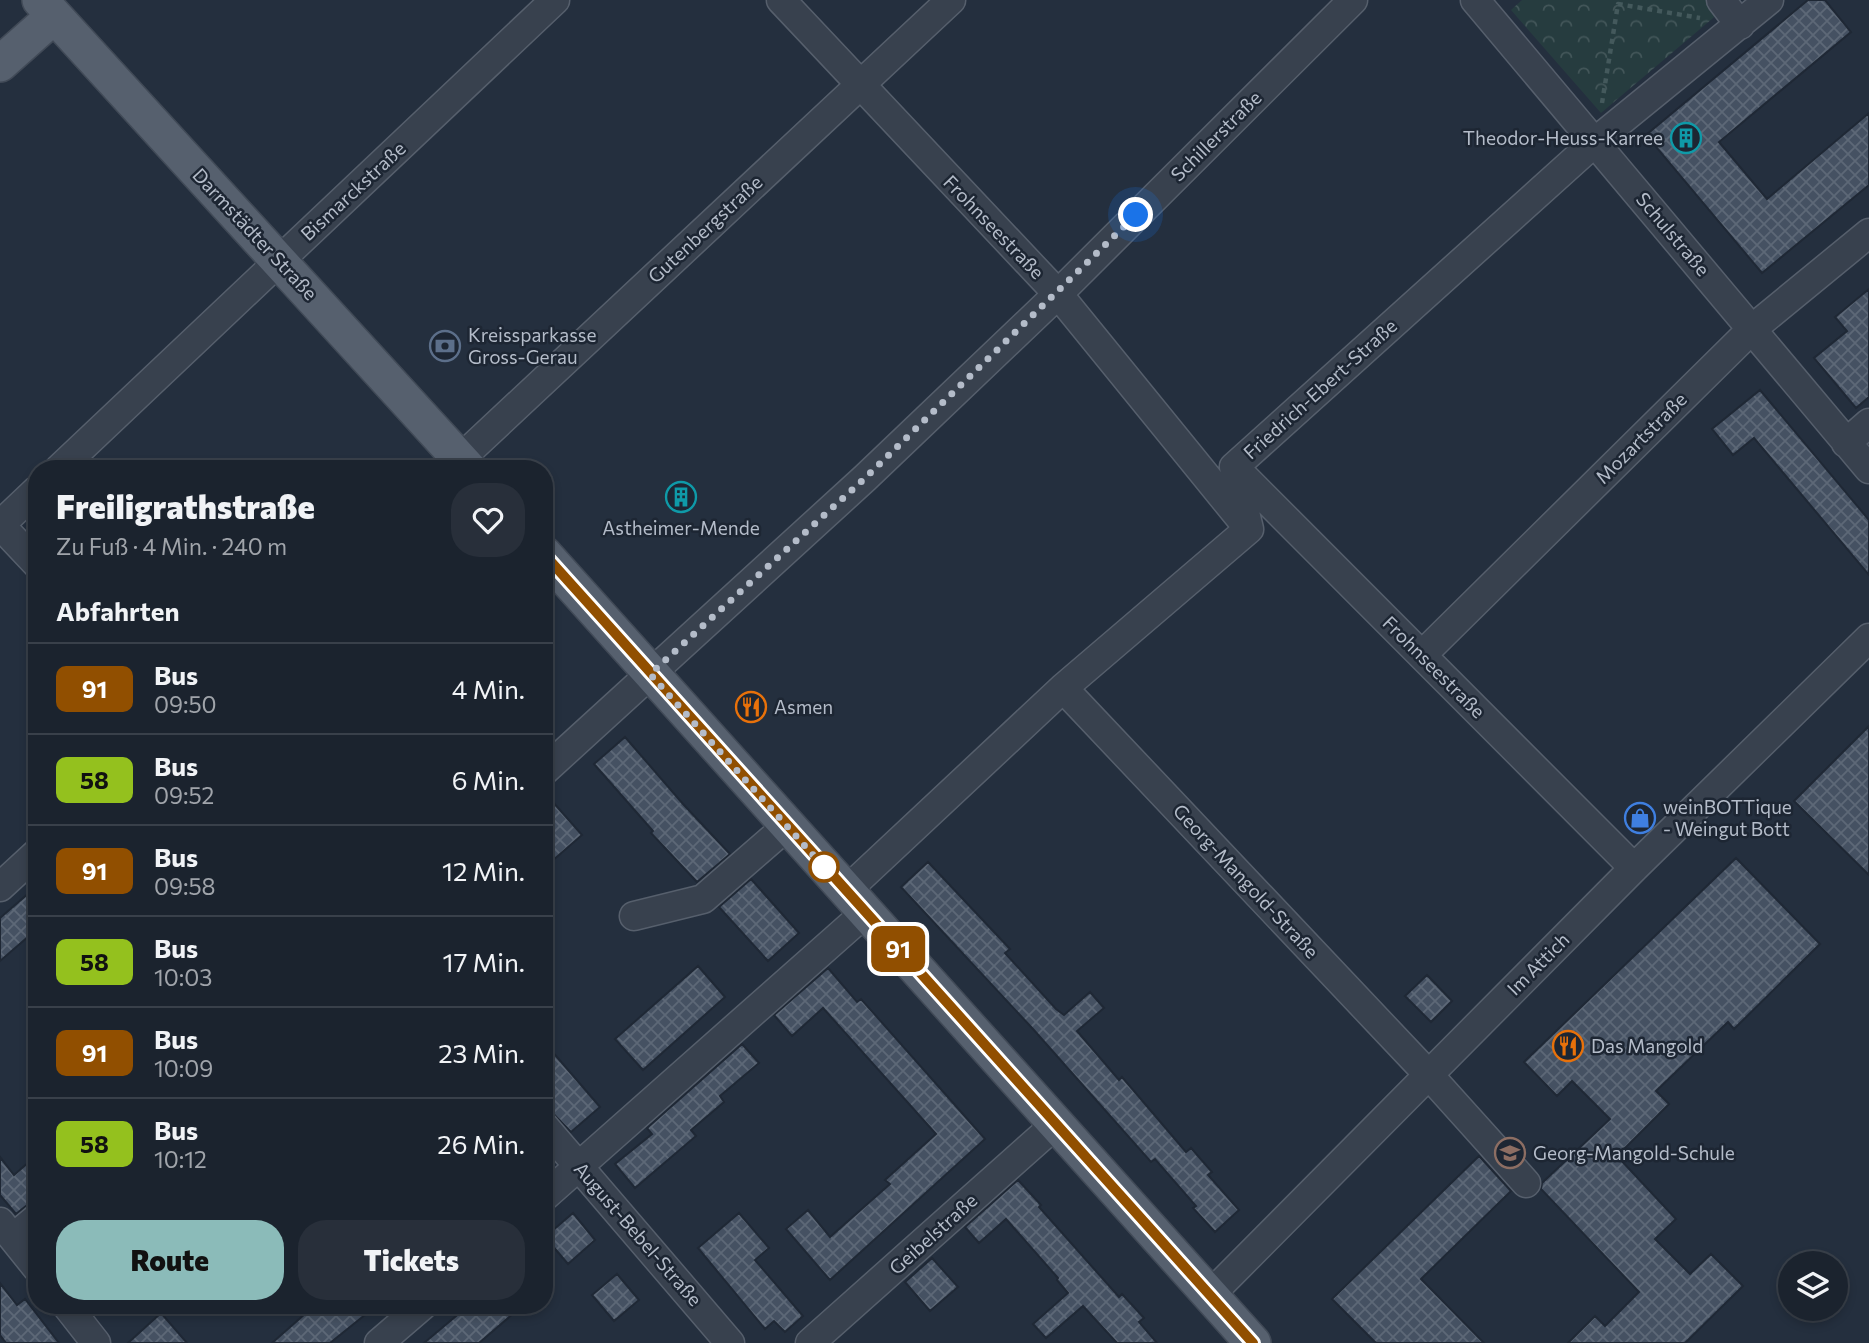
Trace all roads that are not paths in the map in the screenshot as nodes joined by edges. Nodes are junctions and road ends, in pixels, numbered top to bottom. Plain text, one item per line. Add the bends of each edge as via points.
1 (555, 0) edge
2 (781, 0) edge
3 (951, 0) edge
4 (1353, 0) edge
5 (1475, 0) edge
6 (1721, 0) edge
7 (1769, 0) edge
8 (56, 5) edge
9 (1740, 24) junction
10 (0, 64) edge
11 (859, 85) junction
12 (1596, 142) junction
13 (1869, 233) edge
14 (280, 260) junction
15 (1058, 294) junction
16 (1752, 329) junction
17 (1869, 423) edge
18 (1846, 443) junction
19 (69, 460) edge
20 (461, 460) edge
21 (469, 460) edge
22 (1234, 467) junction
23 (1869, 469) edge
24 (28, 499) edge
25 (0, 525) edge
26 (1249, 528) junction
27 (28, 555) edge
28 (553, 564) edge
29 (1869, 638) edge
30 (1422, 654) junction
31 (650, 674) junction
32 (1063, 688) junction
33 (553, 763) edge
34 (787, 826) junction
35 (28, 861) edge
36 (1634, 868) junction
37 (0, 887) edge
38 (855, 902) junction
39 (634, 916) dead end
40 (1428, 1074) junction
41 (1056, 1125) junction
42 (553, 1136) edge
43 (579, 1166) junction
44 (1526, 1183) dead end
45 (553, 1189) edge
46 (28, 1222) edge
47 (7, 1230) edge
48 (28, 1257) edge
49 (1210, 1295) junction
50 (73, 1314) edge
51 (413, 1314) edge
52 (96, 1343) edge
53 (379, 1343) edge
54 (730, 1343) edge
55 (810, 1343) edge
56 (1253, 1343) edge

1 - 14 street, Bismarckstraße
2 - 11 street, Frohnseestraße
3 - 11 street, Gutenbergstraße
4 - 15 street, Schillerstraße
5 - 12 street, Schulstraße
6 - 9 street
7 - 9 street, Friedrich-Ebert-Straße
8 - 10 main road
8 - 14 main road, Darmstädter Straße
9 - 12 street, Friedrich-Ebert-Straße
11 - 15 street, Frohnseestraße
11 - 21 street, Gutenbergstraße
12 - 16 street, Schulstraße
12 - 22 street, Friedrich-Ebert-Straße
13 - 16 street, Mozartstraße
14 - 19 street, Bismarckstraße
14 - 20 main road, Darmstädter Straße
15 - 26 street, Frohnseestraße
15 - 31 street, Schillerstraße
16 - 18 street, Schulstraße
16 - 30 street, Mozartstraße
17 - 18 street
18 - 23 street, Schulstraße
22 - 26 street, Friedrich-Ebert-Straße
22 - 30 street, Frohnseestraße
24 - 25 street
25 - 27 street
26 - 32 street
28 - 31 main road
29 - 36 street, Im Attich
30 - 36 street, Frohnseestraße
31 - 33 street, Schillerstraße
31 - 34 main road
32 - 38 street
32 - 40 street, Georg-Mangold-Straße
34 - 38 main road
34 - 39 street via 703,899
35 - 37 street
36 - 40 street, Im Attich
38 - 41 main road
38 - 43 street
40 - 44 street, Georg-Mangold-Straße
40 - 49 street, Im Attich
41 - 49 main road
41 - 55 street, Geibelstraße
42 - 43 street, August-Bebel-Straße
43 - 45 street
43 - 54 street, August-Bebel-Straße
46 - 47 street
47 - 48 street
49 - 56 main road
50 - 52 street
51 - 53 street

